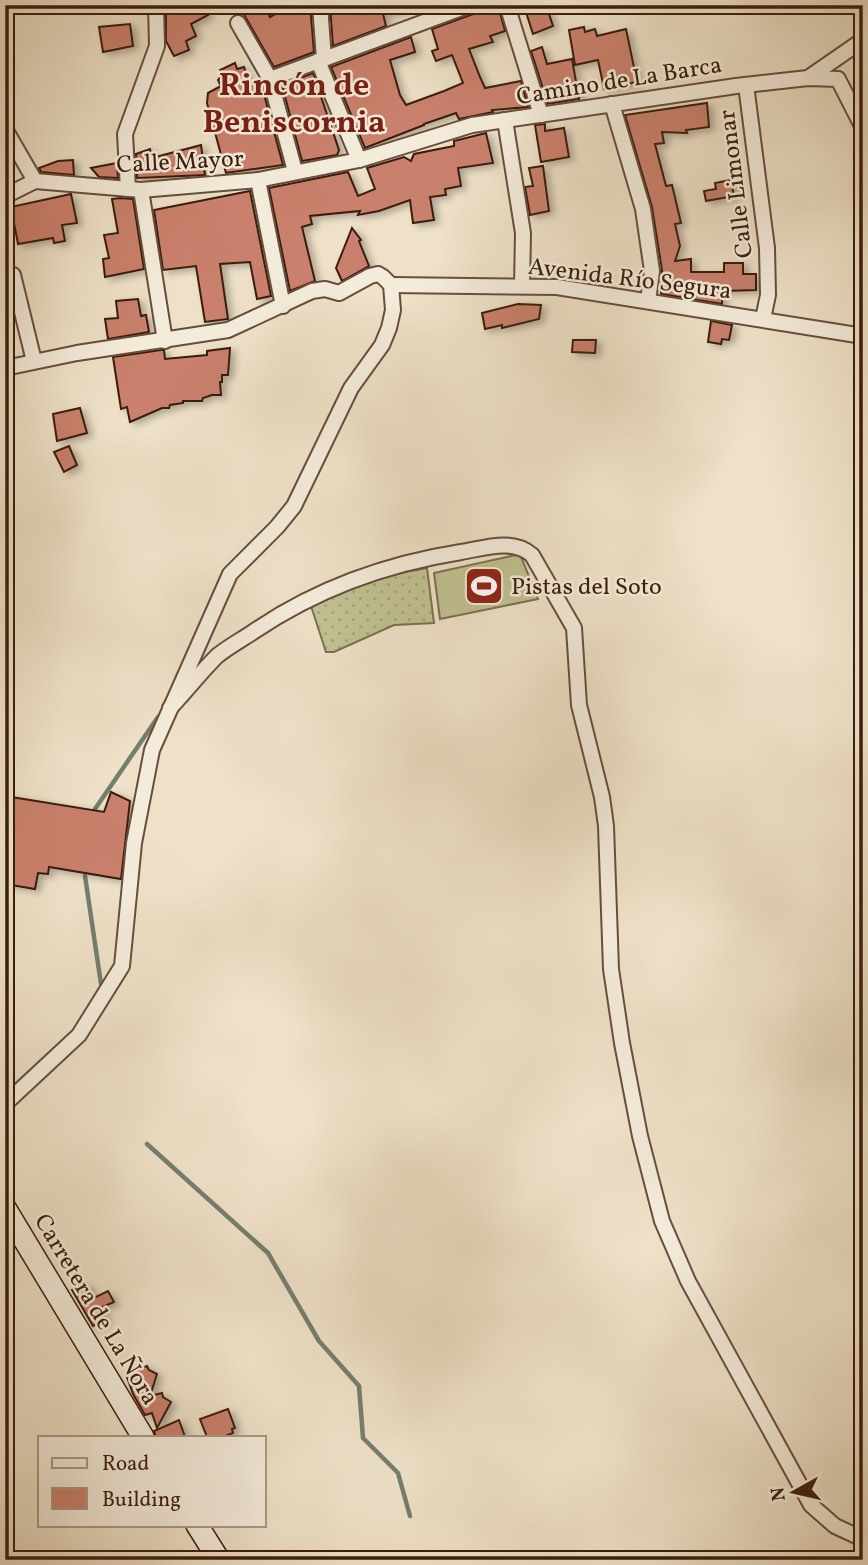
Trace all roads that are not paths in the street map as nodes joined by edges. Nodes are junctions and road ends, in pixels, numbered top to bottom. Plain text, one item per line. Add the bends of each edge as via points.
1 (156, 5) edge
2 (320, 5) edge
3 (470, 5) edge
4 (507, 5) edge
5 (238, 23) dead end
6 (863, 40) edge
7 (321, 60) junction
8 (808, 78) junction
9 (270, 79) junction
10 (746, 85) junction
11 (612, 104) junction
12 (541, 115) junction
13 (505, 120) junction
14 (863, 128) edge
15 (5, 129) edge
16 (359, 160) junction
17 (295, 171) junction
18 (258, 180) junction
19 (35, 181) junction
20 (134, 190) junction
21 (5, 195) edge
22 (13, 275) dead end
23 (391, 285) junction
24 (523, 286) junction
25 (648, 301) junction
26 (283, 306) junction
27 (763, 319) junction
28 (863, 336) edge
29 (165, 341) junction
30 (34, 360) junction
31 (5, 368) edge
32 (170, 708) junction
33 (5, 1104) edge
34 (5, 1208) edge
35 (142, 1436) edge
36 (198, 1526) edge
37 (863, 1539) edge
38 (219, 1560) edge

1 - 20 street via 156,46 125,134
2 - 7 street
3 - 7 street
4 - 12 street
5 - 9 street
6 - 8 street
7 - 9 street
7 - 16 street
8 - 10 street, Camino de La Barca
8 - 14 street, Camino de La Barca via 838,79
9 - 17 street
10 - 11 street, Camino de La Barca
10 - 27 street, Calle Limonar via 767,248 768,295
11 - 12 street, Camino de La Barca
11 - 25 street via 643,209 652,271
12 - 13 street, Camino de La Barca
13 - 16 street, Camino de La Barca via 472,125
13 - 24 street via 523,233
15 - 19 street
16 - 17 street, Calle Mayor
17 - 18 street, Calle Mayor
18 - 20 street, Calle Mayor
18 - 26 street
19 - 20 street, Calle Mayor
19 - 21 street, Calle Mayor
20 - 29 street
22 - 30 street
23 - 24 street, Avenida Río Segura
23 - 26 street, Avenida Río Segura via 378,274 345,291 319,289
23 - 32 street via 393,310 382,345 351,388 294,506 230,574
24 - 25 street, Avenida Río Segura
25 - 27 street, Avenida Río Segura
26 - 29 street via 228,330
27 - 28 street, Avenida Río Segura
29 - 30 street
30 - 31 street
32 - 33 street via 152,750 134,844 122,966 79,1035
32 - 37 street via 218,656 317,594 419,559 507,545 523,547 532,555 574,628 579,705 606,826 611,969 621,1043 662,1221 688,1281 811,1506 835,1526
34 - 35 main road, Carretera de La Ñora
36 - 38 main road

